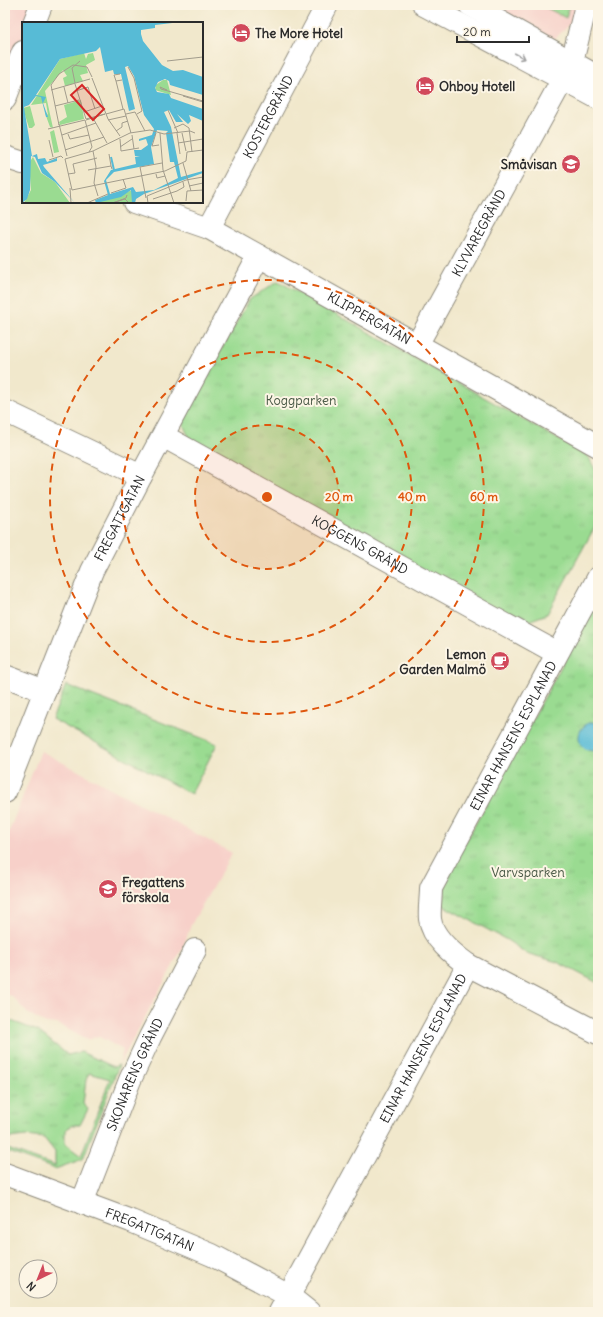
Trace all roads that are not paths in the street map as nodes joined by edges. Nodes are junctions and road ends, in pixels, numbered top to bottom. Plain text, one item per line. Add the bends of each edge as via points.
1 (41, 5) edge
2 (327, 5) edge
3 (424, 5) edge
4 (470, 5) edge
5 (586, 5) edge
6 (34, 22) edge
7 (22, 55) edge
8 (568, 70) junction
9 (598, 77) edge
10 (598, 98) edge
11 (5, 99) edge
12 (5, 157) edge
13 (22, 163) edge
14 (137, 203) edge
15 (209, 228) junction
16 (259, 256) junction
17 (417, 345) junction
18 (5, 411) edge
19 (163, 436) junction
20 (598, 446) edge
21 (141, 476) junction
22 (598, 578) edge
23 (557, 653) junction
24 (5, 676) edge
25 (45, 691) junction
26 (5, 792) edge
27 (195, 950) dead end
28 (468, 965) junction
29 (598, 1033) edge
30 (5, 1174) edge
31 (82, 1203) junction
32 (285, 1304) edge
33 (309, 1312) edge

1 - 6 street
2 - 15 street, KOSTERGRÄND
3 -> 8 street
4 - 8 street
5 - 8 street, KLYVAREGRÄND
7 - 11 street
8 - 9 street
8 - 10 street
8 - 17 street, KLYVAREGRÄND
12 - 13 street
14 - 15 street, KLIPPERGATAN
15 - 16 street, KLIPPERGATAN
16 - 17 street, KLIPPERGATAN
16 - 19 street, FREGATTGATAN
17 - 20 street, KLIPPERGATAN
18 - 21 street
19 - 21 street, FREGATTGATAN
19 - 23 street, KOGGENS GRÄND
21 - 25 street, FREGATTGATAN via 92,571
22 - 23 street, EINAR HANSENS ESPLANAD
23 - 28 street, EINAR HANSENS ESPLANAD via 432,888 430,920 437,936 454,955
24 - 25 street
25 - 26 street, FREGATTGATAN
27 - 31 street, SKONARENS GRÄND via 130,1080
28 - 29 street
28 - 32 street, EINAR HANSENS ESPLANAD
30 - 31 street, FREGATTGATAN
31 - 32 street, FREGATTGATAN via 212,1255
32 - 33 street, FREGATTGATAN

